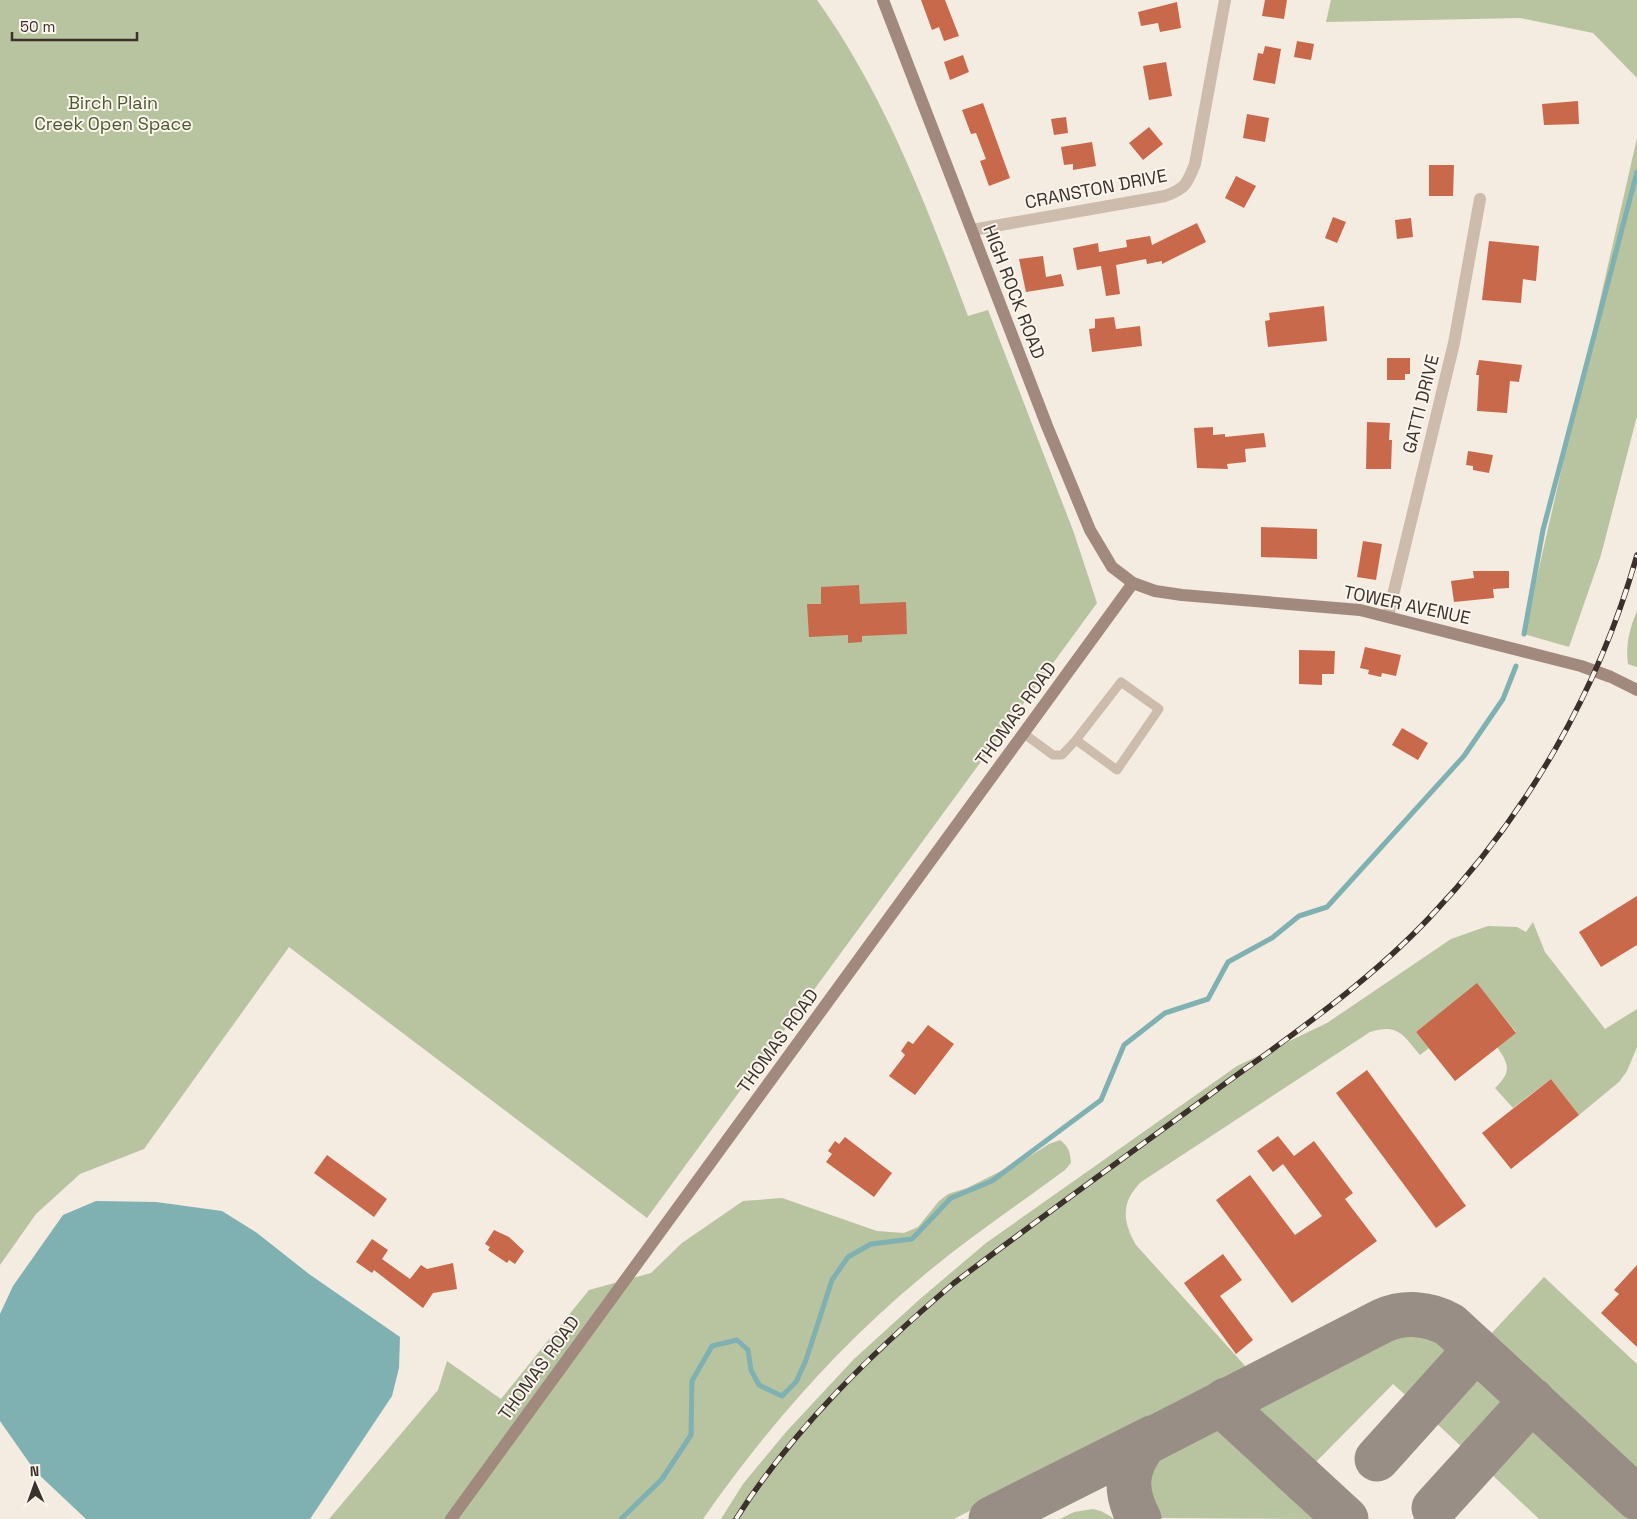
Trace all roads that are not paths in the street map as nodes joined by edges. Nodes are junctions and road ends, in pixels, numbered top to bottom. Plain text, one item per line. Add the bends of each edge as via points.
1 (883, 0) edge
2 (1226, 0) edge
3 (1480, 199) dead end
4 (972, 230) junction
5 (1133, 583) junction
6 (1388, 616) junction
7 (1637, 690) edge
8 (1023, 733) junction
9 (1076, 740) junction
10 (451, 1519) edge

1 - 4 main road, HIGH ROCK ROAD
2 - 4 street, CRANSTON DRIVE via 1195,164 1181,190 1165,196
3 - 6 street, GATTI DRIVE via 1454,343
4 - 5 main road, HIGH ROCK ROAD via 1090,530 1108,562
5 - 6 main road, TOWER AVENUE via 1168,593 1346,608
5 - 8 main road, THOMAS ROAD
6 - 7 main road, TOWER AVENUE via 1530,652 1611,677
8 - 9 lane via 1057,756 1067,752
8 - 10 main road, THOMAS ROAD
9 - 9 lane via 1121,682 1160,710 1117,770

